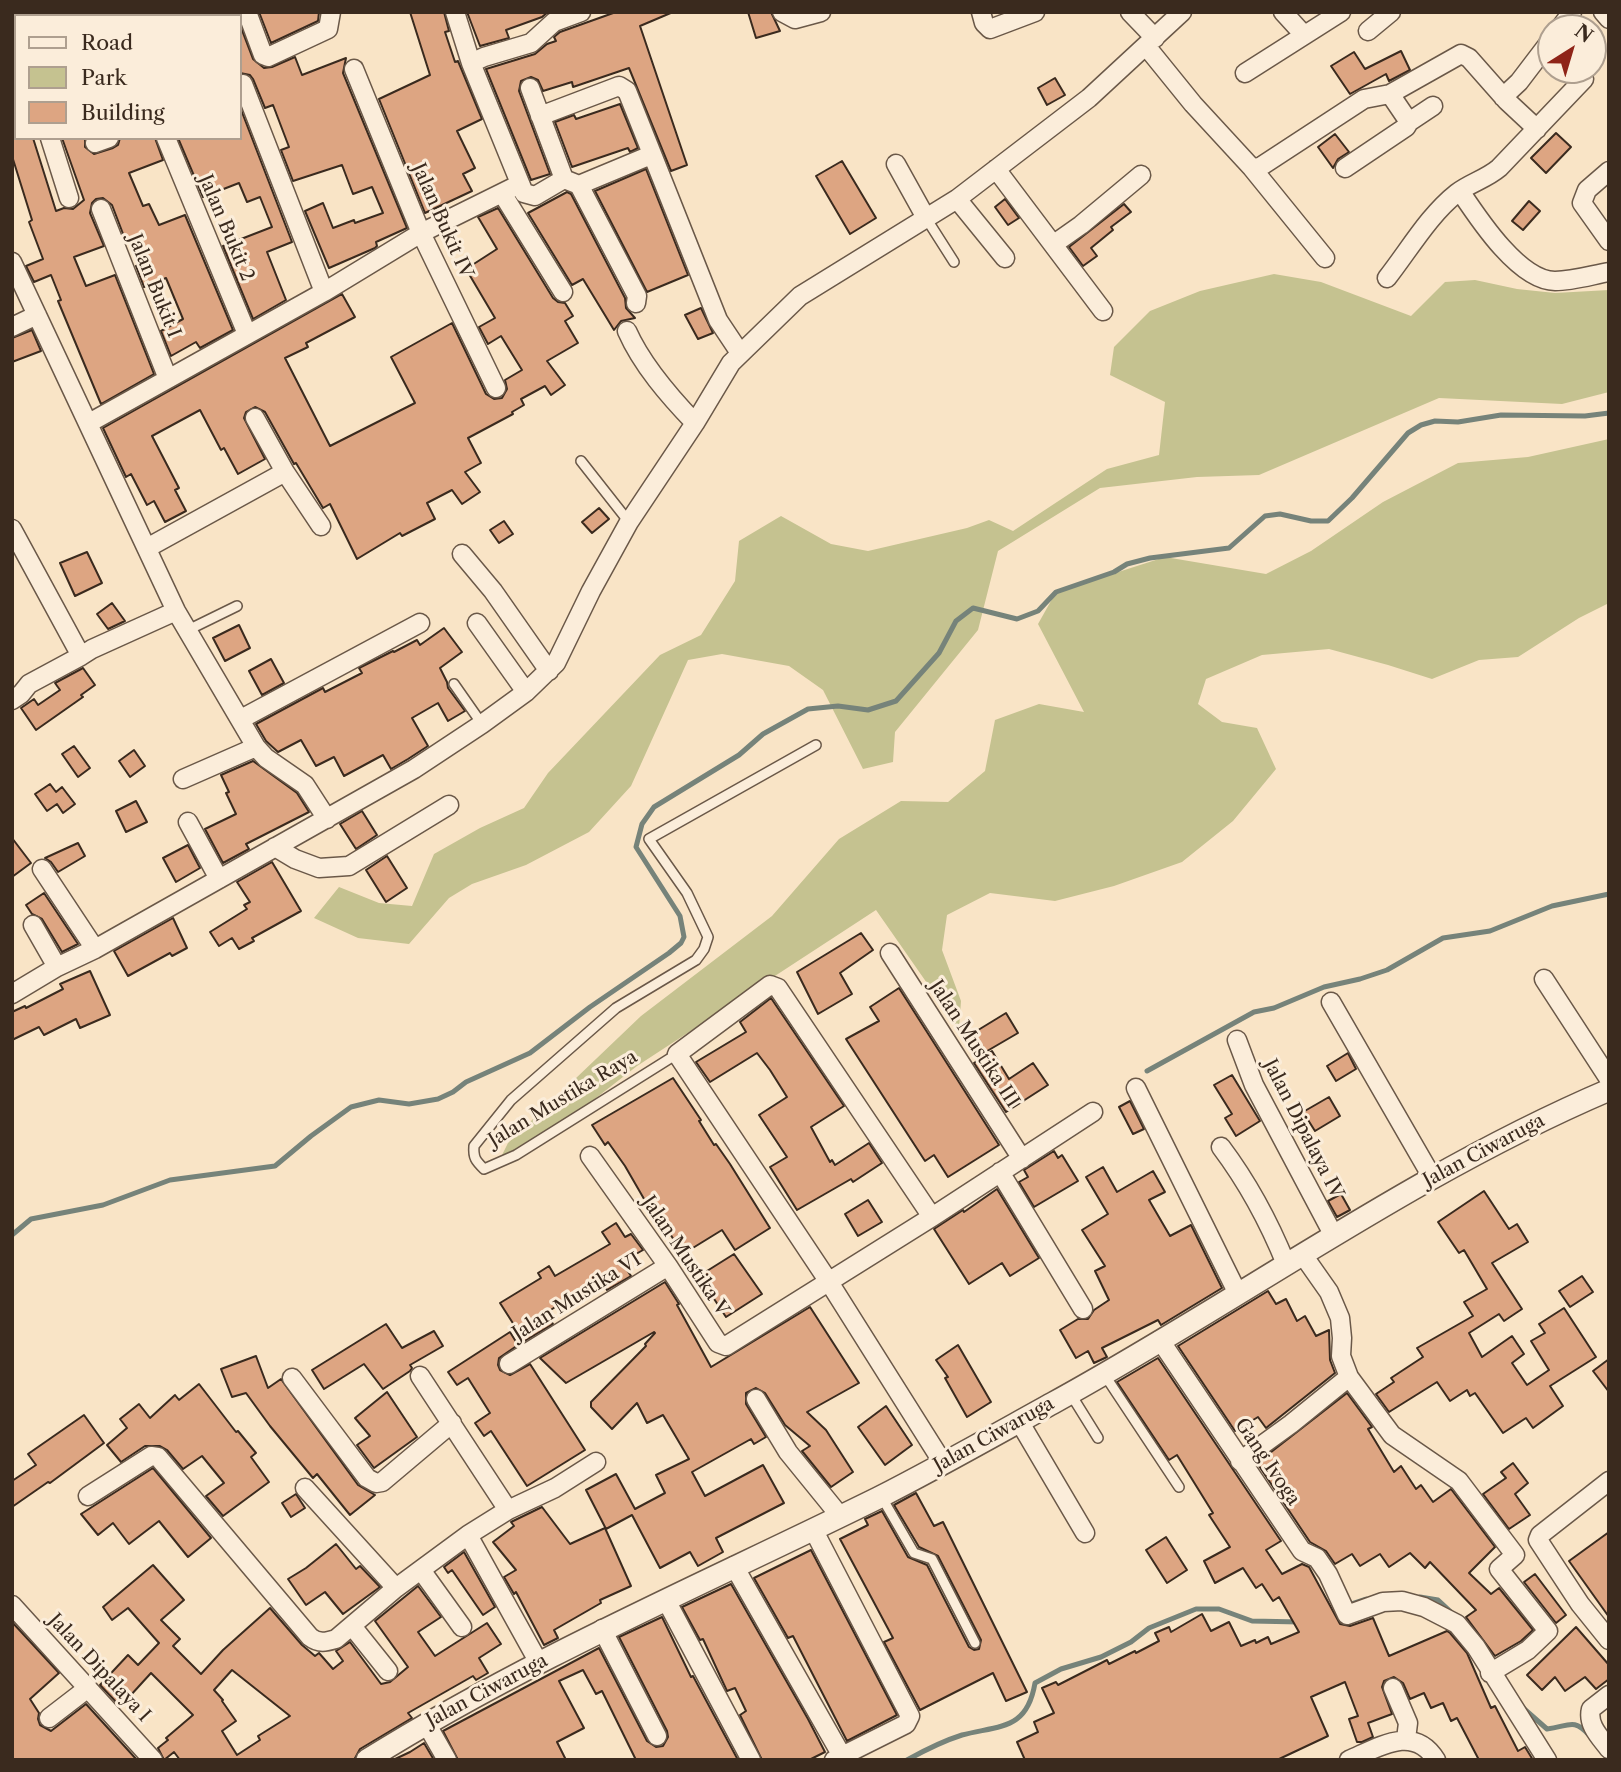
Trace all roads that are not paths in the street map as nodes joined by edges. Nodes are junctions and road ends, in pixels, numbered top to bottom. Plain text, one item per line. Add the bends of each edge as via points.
1 (247, 12) edge
2 (454, 12) edge
3 (538, 12) edge
4 (581, 12) edge
5 (782, 12) edge
6 (821, 12) edge
7 (981, 12) edge
8 (1035, 12) edge
9 (1130, 12) edge
10 (1182, 12) edge
11 (1283, 12) edge
12 (1341, 12) edge
13 (1391, 12) edge
14 (1603, 12) edge
15 (1609, 19) edge
16 (330, 21) edge
17 (543, 30) junction
18 (1368, 31) dead end
19 (1304, 35) junction
20 (1150, 42) junction
21 (1537, 58) edge
22 (472, 67) junction
23 (355, 69) dead end
24 (1245, 73) dead end
25 (243, 84) dead end
26 (1579, 84) edge
27 (530, 88) dead end
28 (1390, 93) junction
29 (1503, 97) junction
30 (1433, 106) dead end
31 (540, 116) junction
32 (1409, 121) junction
33 (1537, 129) junction
34 (51, 140) edge
35 (167, 140) edge
36 (651, 155) junction
37 (896, 164) dead end
38 (1252, 168) junction
39 (1345, 168) dead end
40 (996, 169) junction
41 (1609, 171) edge
42 (1141, 175) dead end
43 (571, 182) junction
44 (520, 184) junction
45 (1460, 191) junction
46 (502, 193) junction
47 (69, 198) dead end
48 (957, 199) junction
49 (100, 209) dead end
50 (926, 218) junction
51 (421, 233) junction
52 (1609, 241) edge
53 (1054, 244) junction
54 (1005, 258) dead end
55 (1325, 258) dead end
56 (12, 262) edge
57 (954, 262) dead end
58 (1609, 272) edge
59 (1387, 278) dead end
60 (324, 292) junction
61 (562, 292) dead end
62 (636, 303) dead end
63 (1103, 311) dead end
64 (37, 315) junction
65 (12, 327) edge
66 (627, 331) dead end
67 (247, 334) junction
68 (740, 353) junction
69 (168, 379) junction
70 (496, 388) dead end
71 (255, 418) dead end
72 (89, 423) junction
73 (695, 423) junction
74 (581, 461) dead end
75 (285, 472) junction
76 (629, 522) junction
77 (321, 526) dead end
78 (12, 529) edge
79 (147, 548) junction
80 (462, 554) dead end
81 (237, 606) dead end
82 (176, 611) junction
83 (420, 623) dead end
84 (477, 623) dead end
85 (188, 630) junction
86 (81, 656) junction
87 (549, 671) junction
88 (454, 684) dead end
89 (526, 692) junction
90 (12, 700) edge
91 (241, 719) junction
92 (482, 724) junction
93 (816, 745) dead end
94 (256, 747) junction
95 (183, 779) dead end
96 (449, 805) dead end
97 (327, 819) junction
98 (188, 822) dead end
99 (275, 847) junction
100 (42, 869) dead end
101 (219, 879) junction
102 (33, 925) dead end
103 (95, 949) junction
104 (890, 953) dead end
105 (57, 967) junction
106 (1544, 979) dead end
107 (12, 994) edge
108 (1331, 1002) dead end
109 (1237, 1041) dead end
110 (677, 1054) junction
111 (1609, 1079) edge
112 (1136, 1088) dead end
113 (1609, 1090) edge
114 (1093, 1112) dead end
115 (1221, 1147) dead end
116 (590, 1156) dead end
117 (1022, 1159) junction
118 (1000, 1172) junction
119 (1432, 1177) junction
120 (932, 1217) junction
121 (1334, 1236) junction
122 (1295, 1259) junction
123 (668, 1266) junction
124 (829, 1282) junction
125 (1238, 1294) junction
126 (1083, 1309) dead end
127 (1160, 1340) junction
128 (509, 1364) dead end
129 (1104, 1374) junction
130 (420, 1376) dead end
131 (1349, 1377) junction
132 (292, 1378) dead end
133 (1070, 1393) junction
134 (756, 1399) dead end
135 (1019, 1421) junction
136 (452, 1423) junction
137 (1098, 1438) dead end
138 (1240, 1461) junction
139 (596, 1462) dead end
140 (943, 1463) junction
141 (1609, 1481) edge
142 (1179, 1487) dead end
143 (305, 1488) dead end
144 (88, 1496) dead end
145 (881, 1496) junction
146 (508, 1510) junction
147 (840, 1516) junction
148 (813, 1529) junction
149 (1085, 1533) dead end
150 (468, 1535) junction
151 (734, 1566) junction
152 (421, 1570) junction
153 (396, 1588) junction
154 (666, 1600) junction
155 (14, 1610) edge
156 (352, 1626) junction
157 (462, 1627) dead end
158 (602, 1629) junction
159 (1609, 1640) edge
160 (975, 1643) dead end
161 (539, 1663) junction
162 (1494, 1670) junction
163 (388, 1671) dead end
164 (88, 1688) junction
165 (1393, 1688) dead end
166 (1609, 1695) edge
167 (49, 1718) dead end
168 (426, 1723) junction
169 (657, 1737) dead end
170 (1406, 1740) junction
171 (1609, 1749) edge
172 (838, 1758) edge
173 (153, 1760) edge
174 (367, 1760) edge
175 (447, 1760) edge
176 (751, 1760) edge
177 (1349, 1760) edge
178 (1436, 1760) edge
179 (1547, 1760) edge

1 - 16 street via 266,57
2 - 22 street
3 - 17 street
4 - 17 street
5 - 6 street via 795,19
7 - 8 street via 990,29
9 - 20 street
10 - 20 street
11 - 19 street
12 - 19 street
13 - 18 street
14 - 15 street
17 - 22 street via 531,43 484,57
19 - 24 street
20 - 38 street via 1194,104
20 - 40 street via 1089,98
21 - 29 street
22 - 44 street
23 - 51 street, Jalan Bukit IV
25 - 60 street
26 - 33 street
27 - 31 street
28 - 29 street via 1461,54
28 - 32 street
28 - 38 street via 1364,99
29 - 33 street
30 - 32 street
31 - 36 street via 619,86 627,92
31 - 43 street
32 - 39 street
33 - 45 street via 1487,178
34 - 47 street
35 - 67 street, Jalan Bukit 2
36 - 43 street
36 - 68 street via 718,320
37 - 50 street
38 - 55 street
40 - 48 street
40 - 53 street
41 - 52 street via 1587,190 1582,202
42 - 53 street
43 - 44 street via 535,196 524,193
43 - 62 street via 637,296
44 - 46 street
45 - 58 street via 1479,221 1530,273 1555,281
45 - 59 street via 1442,206
46 - 51 street
46 - 61 street
48 - 50 street
48 - 54 street
49 - 69 street, Jalan Bukit I
50 - 57 lane
50 - 68 street via 800,296
51 - 60 street
51 - 70 street, Jalan Bukit IV
53 - 63 street
56 - 64 street
60 - 67 street
64 - 65 street
64 - 72 street
66 - 73 street via 645,363
67 - 69 street
68 - 73 street
69 - 72 street
71 - 75 street
72 - 79 street
73 - 76 street
74 - 76 lane
75 - 77 street
75 - 79 street
76 - 87 street
78 - 86 street
79 - 82 street
80 - 87 street
81 - 85 lane
82 - 85 street
82 - 86 street
83 - 91 street
84 - 89 street
85 - 91 street
86 - 90 street via 29,684
87 - 89 street
88 - 92 lane
89 - 92 street
91 - 94 street
92 - 97 street
93 - 110 lane, Jalan Mustika Raya via 649,839 687,893 708,937 704,949 696,960 616,1008 511,1100 474,1146 476,1161 484,1169 516,1155
94 - 95 street
94 - 97 street via 305,785
96 - 99 street via 349,866 319,869
97 - 99 street
98 - 101 street
99 - 101 street
100 - 103 street
101 - 103 street
102 - 105 street
103 - 105 street
104 - 117 street, Jalan Mustika III
105 - 107 street
106 - 111 street
108 - 119 street
109 - 121 street, Jalan Dipalaya IV via 1254,1086
110 - 120 street via 770,985 778,988
110 - 124 street
112 - 125 street
113 - 119 street, Jalan Ciwaruga
114 - 117 street
115 - 122 street
116 - 123 street, Jalan Mustika V
117 - 118 street
118 - 120 street
118 - 126 street
119 - 121 street, Jalan Ciwaruga
120 - 124 street
121 - 122 street, Jalan Ciwaruga
122 - 125 street, Jalan Ciwaruga
122 - 131 street via 1329,1292 1340,1318 1341,1356
123 - 124 street, Jalan Mustika V via 722,1346
123 - 128 street, Jalan Mustika VI
124 - 140 street
125 - 127 street, Jalan Ciwaruga
127 - 129 street, Jalan Ciwaruga
127 - 138 street, Gang Ivoga
129 - 133 street, Jalan Ciwaruga
129 - 142 lane
130 - 136 street
131 - 138 street
131 - 162 street via 1392,1435 1459,1481 1515,1555 1499,1569 1548,1632
132 - 136 street via 367,1478 376,1483
133 - 135 street, Jalan Ciwaruga
133 - 137 lane
134 - 147 street via 788,1452
135 - 140 street, Jalan Ciwaruga
135 - 149 street
136 - 146 street
138 - 162 street, Gang Ivoga via 1302,1551 1317,1558 1347,1615 1383,1602 1424,1607 1465,1632
139 - 146 street
140 - 145 street, Jalan Ciwaruga
141 - 159 street via 1538,1540
143 - 153 street
144 - 156 street via 158,1457 310,1637 325,1642
145 - 147 street, Jalan Ciwaruga
145 - 160 lane via 914,1553 932,1559
146 - 150 street
147 - 148 street, Jalan Ciwaruga
148 - 151 street, Jalan Ciwaruga
148 - 172 street via 910,1716 906,1724
150 - 152 street
150 - 161 street
151 - 154 street, Jalan Ciwaruga
151 - 172 street
152 - 153 street
152 - 157 street
153 - 156 street
154 - 158 street, Jalan Ciwaruga
154 - 176 street
155 - 164 street, Jalan Dipalaya I
156 - 163 street
158 - 161 street, Jalan Ciwaruga
158 - 169 street
161 - 168 street, Jalan Ciwaruga
162 - 179 street
164 - 167 street
164 - 173 street, Jalan Dipalaya I
165 - 170 street via 1408,1723
166 - 171 street via 1589,1716
168 - 174 street, Jalan Ciwaruga
168 - 175 street
170 - 177 street
170 - 178 street via 1424,1745

